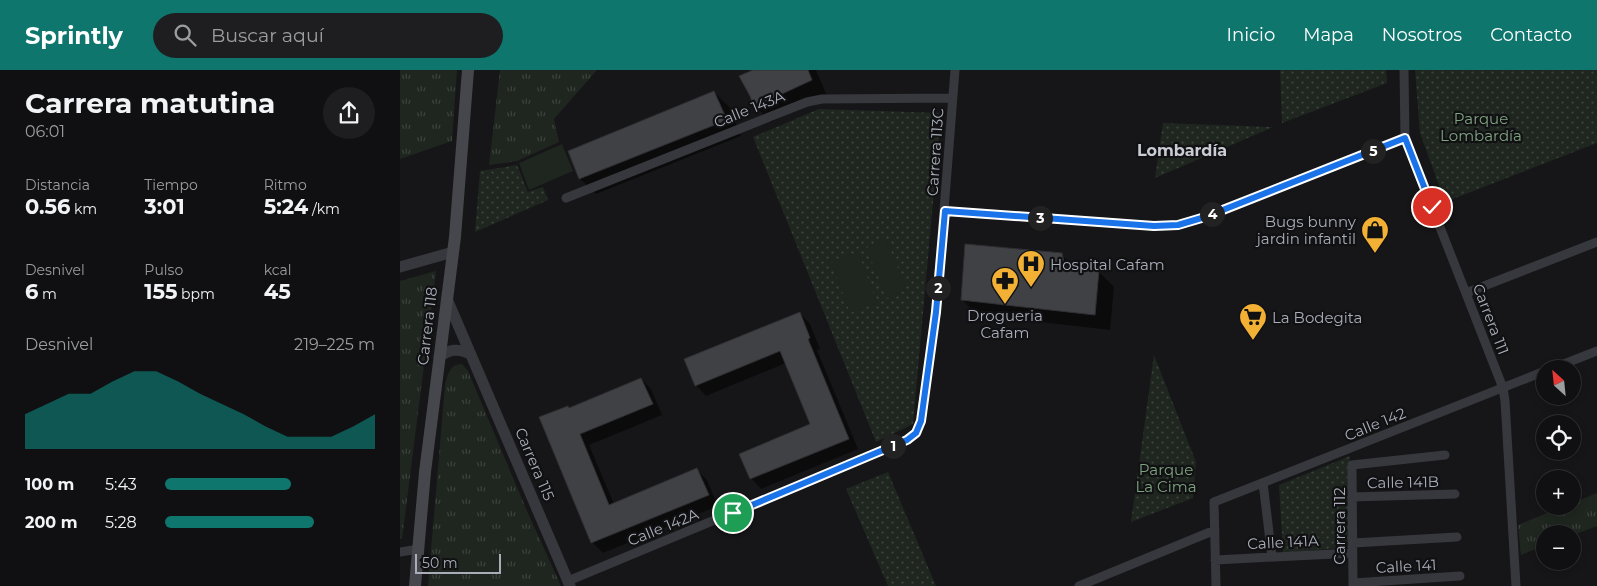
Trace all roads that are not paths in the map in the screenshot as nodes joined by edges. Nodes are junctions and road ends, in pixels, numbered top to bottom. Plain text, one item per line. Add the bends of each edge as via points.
1 (468, 70) edge
2 (955, 70) edge
3 (1404, 70) edge
4 (953, 98) junction
5 (1405, 138) junction
6 (566, 198) dead end
7 (945, 211) junction
8 (1597, 242) edge
9 (453, 252) junction
10 (400, 266) edge
11 (1466, 293) junction
12 (447, 298) junction
13 (1597, 351) edge
14 (470, 354) junction
15 (440, 357) junction
16 (1574, 360) edge
17 (1536, 375) edge
18 (1503, 388) junction
19 (907, 440) joint
20 (1445, 455) dead end
21 (1263, 483) junction
22 (1455, 494) dead end
23 (1352, 497) junction
24 (1215, 530) junction
25 (1457, 537) dead end
26 (418, 548) junction
27 (1353, 548) junction
28 (400, 552) edge
29 (1272, 557) junction
30 (1216, 560) junction
31 (1460, 576) dead end
32 (569, 583) edge
33 (1353, 584) edge
34 (415, 586) edge
35 (1079, 586) edge
36 (1216, 586) edge
37 (1516, 586) edge

1 - 9 main road, Carrera 118
2 - 4 street, Carrera 113C
3 - 5 street, Carrera 111
4 - 6 street, Calle 143A via 822,98
4 - 7 street, Carrera 113C
5 - 7 street via 1178,225
5 - 11 street, Carrera 111
7 - 19 street, Carrera 113C via 936,312 921,421 916,433
8 - 11 street
9 - 10 street
9 - 12 main road, Carrera 118
11 - 18 street, Carrera 111
12 - 14 street, Carrera 115
12 - 15 main road, Carrera 118
13 - 16 street
14 - 15 street via 454,350
14 - 32 street, Carrera 115
15 - 26 main road, Carrera 118
17 - 18 street, Calle 142
18 - 21 street, Calle 142
18 - 37 street, Carrera 111
19 - 32 street, Calle 142A
20 - 23 street, Carrera 112 via 1352,465
21 - 24 street, Calle 142 via 1214,502
21 - 29 street
22 - 23 street, Calle 141B
23 - 27 street, Carrera 112
24 - 30 street
24 - 35 street
25 - 27 street, Calle 141A
26 - 28 street
26 - 34 main road, Carrera 118
27 - 29 street, Calle 141A
27 - 33 street, Carrera 112
29 - 30 street, Calle 141A
30 - 36 street
31 - 33 street, Calle 141

